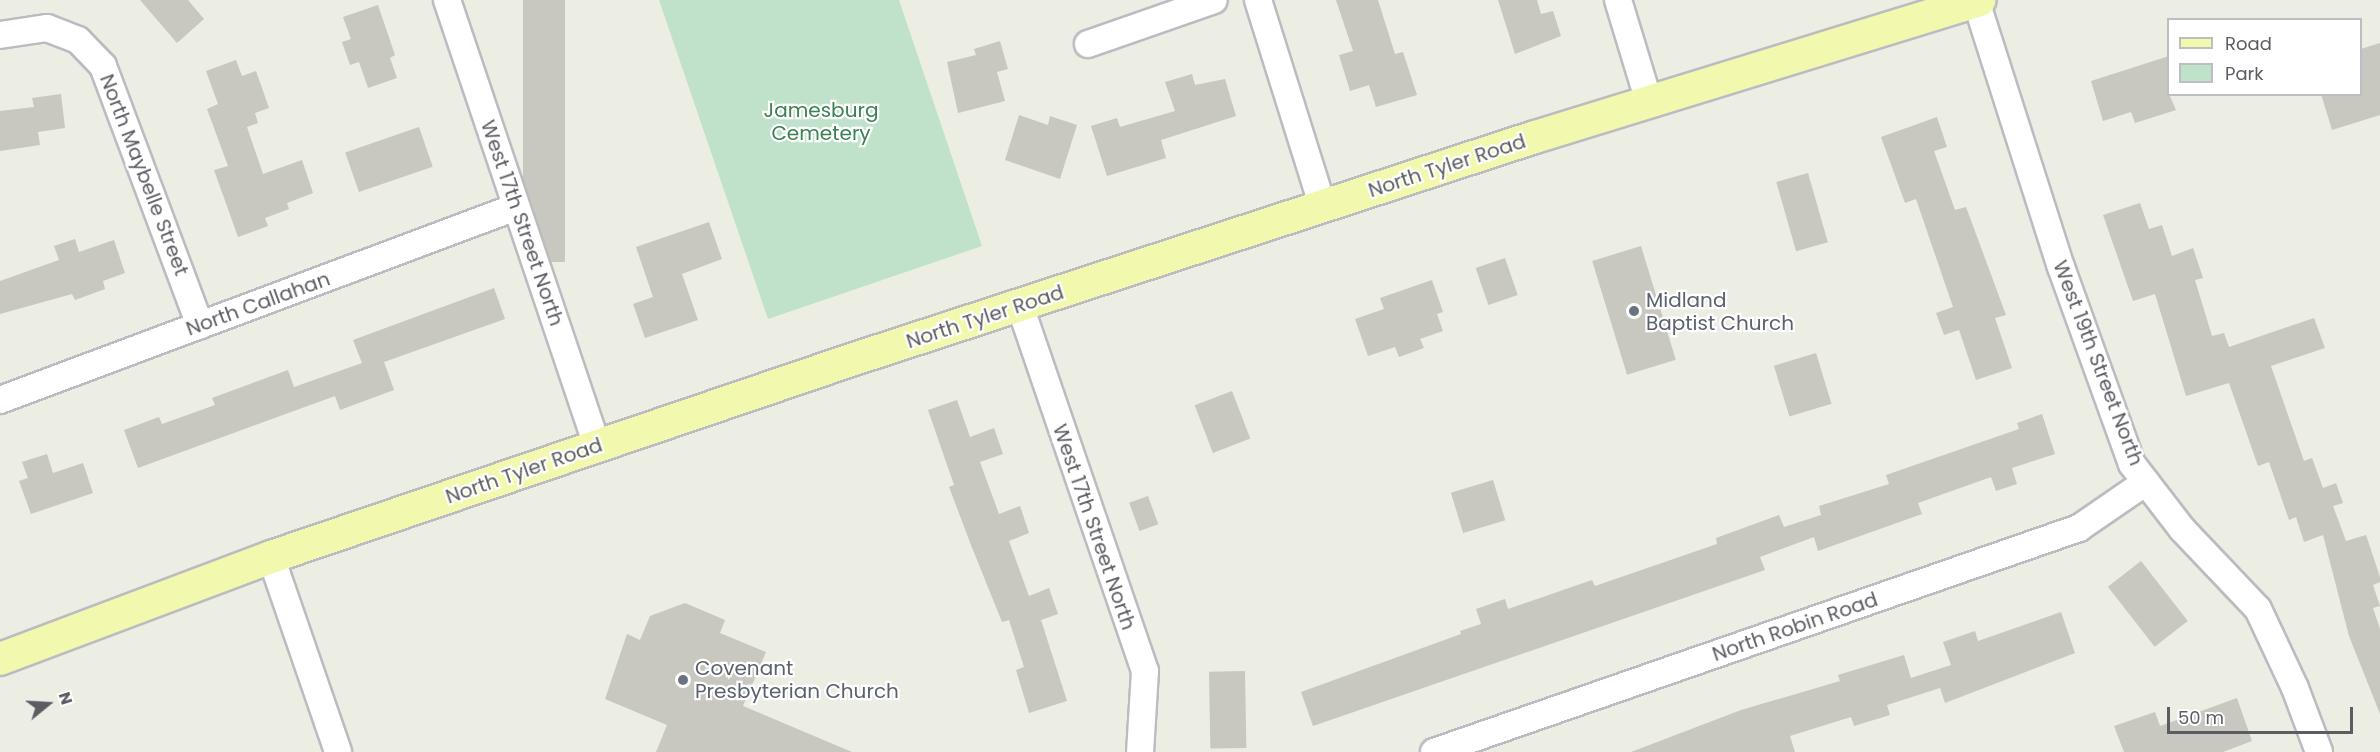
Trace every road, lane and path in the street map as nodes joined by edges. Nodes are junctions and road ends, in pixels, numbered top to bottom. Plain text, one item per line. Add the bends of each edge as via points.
1 (447, 0) edge
2 (1214, 0) edge
3 (1258, 0) edge
4 (1618, 0) edge
5 (1977, 0) edge
6 (0, 35) edge
7 (1088, 44) dead end
8 (1649, 102) junction
9 (516, 207) junction
10 (1323, 207) junction
11 (1020, 306) junction
12 (200, 326) junction
13 (0, 400) edge
14 (597, 446) junction
15 (2146, 482) junction
16 (271, 558) junction
17 (0, 659) edge
18 (338, 752) edge
19 (1140, 752) edge
20 (1434, 752) edge
21 (2319, 752) edge

1 - 9 street, West 17th Street North
2 - 7 street
3 - 10 street
4 - 8 street
5 - 8 main road, North Tyler Road
5 - 15 street, West 19th Street North via 2061,267 2132,464
6 - 12 street, North Maybelle Street via 47,28 78,40 103,66
8 - 10 main road, North Tyler Road
9 - 12 street, North Callahan
9 - 14 street, West 17th Street North
10 - 11 main road, North Tyler Road
11 - 14 main road, North Tyler Road
11 - 19 street, West 17th Street North via 1145,671
12 - 13 street, North Callahan
14 - 16 main road, North Tyler Road
15 - 20 street, North Robin Road via 2079,528
15 - 21 street, West 19th Street North via 2182,529 2258,609 2295,688
16 - 17 main road, North Tyler Road
16 - 18 street

